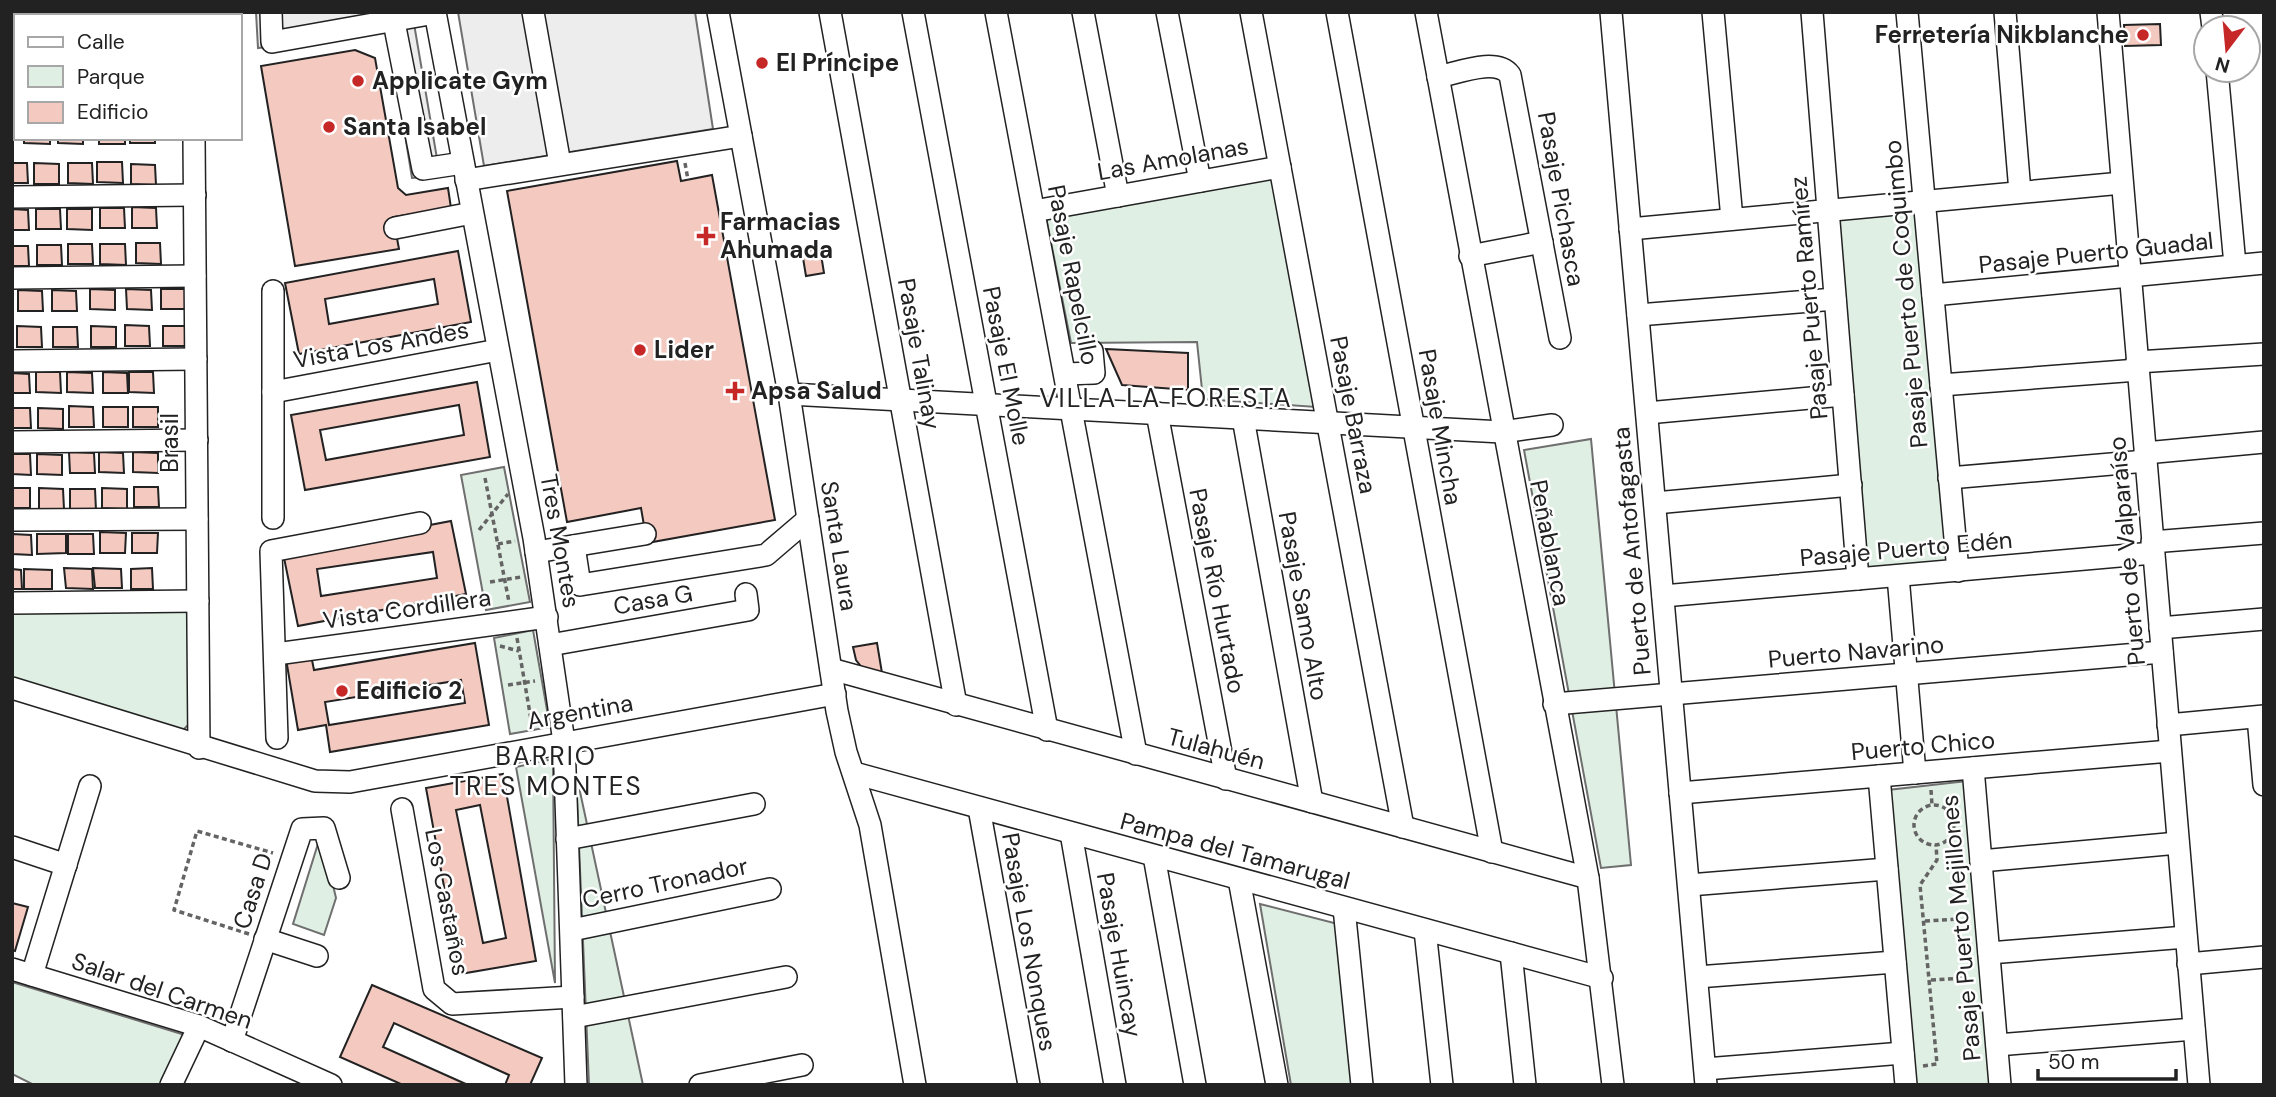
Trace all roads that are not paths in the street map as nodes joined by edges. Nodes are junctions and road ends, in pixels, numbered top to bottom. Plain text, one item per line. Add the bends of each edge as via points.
1 (13, 12) edge
2 (271, 12) edge
3 (533, 12) edge
4 (718, 12) edge
5 (830, 12) edge
6 (914, 12) edge
7 (996, 12) edge
8 (1083, 12) edge
9 (1167, 12) edge
10 (1251, 12) edge
11 (1337, 12) edge
12 (1426, 12) edge
13 (1611, 12) edge
14 (1713, 12) edge
15 (1812, 12) edge
16 (1907, 12) edge
17 (2005, 12) edge
18 (2108, 12) edge
19 (435, 13) edge
20 (393, 16) edge
21 (1438, 77) junction
22 (2218, 84) edge
23 (14, 111) edge
24 (741, 136) junction
25 (194, 140) edge
26 (560, 164) junction
27 (1280, 167) junction
28 (465, 171) junction
29 (1200, 181) junction
30 (2122, 183) junction
31 (2020, 192) junction
32 (195, 195) junction
33 (1118, 196) junction
34 (12, 197) edge
35 (1924, 201) junction
36 (1828, 210) junction
37 (1034, 211) junction
38 (472, 213) junction
39 (1732, 219) junction
40 (396, 228) dead end
41 (1630, 229) junction
42 (1542, 242) junction
43 (1470, 256) junction
44 (2264, 262) edge
45 (2235, 265) junction
46 (195, 276) junction
47 (2130, 276) junction
48 (12, 278) edge
49 (273, 291) dead end
50 (1933, 295) junction
51 (1835, 299) junction
52 (1638, 315) junction
53 (1560, 338) dead end
54 (498, 350) junction
55 (1092, 351) dead end
56 (2264, 354) edge
57 (196, 359) junction
58 (12, 361) edge
59 (2138, 366) junction
60 (1065, 374) junction
61 (1941, 385) junction
62 (273, 392) junction
63 (789, 394) junction
64 (1843, 395) junction
65 (901, 400) junction
66 (987, 404) junction
67 (1072, 409) junction
68 (1157, 413) junction
69 (1647, 414) junction
70 (1243, 418) junction
71 (1328, 423) junction
72 (1552, 425) dead end
73 (1414, 427) junction
74 (1502, 432) junction
75 (197, 440) junction
76 (12, 442) edge
77 (2264, 442) edge
78 (2145, 457) junction
79 (1949, 478) junction
80 (1851, 485) junction
81 (1655, 503) junction
82 (273, 518) dead end
83 (197, 519) junction
84 (808, 519) junction
85 (12, 520) edge
86 (420, 523) dead end
87 (2264, 533) edge
88 (645, 534) dead end
89 (574, 546) junction
90 (2153, 548) junction
91 (536, 552) junction
92 (1958, 570) junction
93 (1898, 576) junction
94 (1858, 579) junction
95 (746, 594) dead end
96 (1663, 596) junction
97 (198, 601) junction
98 (12, 603) edge
99 (547, 617) junction
100 (2264, 619) edge
101 (2160, 628) junction
102 (551, 645) junction
103 (2162, 652) junction
104 (275, 654) junction
105 (831, 669) junction
106 (1907, 674) junction
107 (12, 688) edge
108 (835, 694) junction
109 (1672, 694) junction
110 (1554, 704) junction
111 (956, 705) junction
112 (2261, 717) edge
113 (2168, 725) junction
114 (1047, 730) junction
115 (277, 738) dead end
116 (564, 742) junction
117 (199, 748) junction
118 (2170, 751) junction
119 (1136, 754) junction
120 (1973, 768) junction
121 (854, 773) junction
122 (1915, 773) junction
123 (1879, 776) junction
124 (1226, 779) junction
125 (2264, 785) edge
126 (90, 786) dead end
127 (1681, 793) junction
128 (1312, 802) junction
129 (754, 804) dead end
130 (979, 808) junction
131 (402, 809) dead end
132 (1403, 827) junction
133 (1071, 833) junction
134 (567, 839) junction
135 (2178, 843) junction
136 (1492, 852) junction
137 (14, 855) edge
138 (1154, 856) junction
139 (1981, 860) junction
140 (66, 865) junction
141 (1887, 869) junction
142 (339, 877) dead end
143 (1588, 878) junction
144 (1239, 879) junction
145 (1689, 885) junction
146 (770, 889) dead end
147 (1344, 908) junction
148 (572, 930) junction
149 (1425, 930) junction
150 (2186, 937) junction
151 (265, 939) junction
152 (1511, 953) junction
153 (1989, 953) junction
154 (317, 956) dead end
155 (2264, 957) edge
156 (1895, 962) junction
157 (2188, 964) junction
158 (22, 972) edge
159 (786, 977) dead end
160 (1697, 977) junction
161 (1602, 978) junction
162 (574, 1007) junction
163 (199, 1026) junction
164 (2194, 1029) junction
165 (232, 1041) junction
166 (1997, 1045) junction
167 (1903, 1053) junction
168 (802, 1065) dead end
169 (1706, 1077) edge
170 (298, 1078) edge
171 (1915, 1080) edge
172 (172, 1085) edge
173 (331, 1085) edge
174 (576, 1085) edge
175 (700, 1085) edge
176 (915, 1085) edge
177 (1028, 1085) edge
178 (1115, 1085) edge
179 (1195, 1085) edge
180 (1278, 1085) edge
181 (1362, 1085) edge
182 (1442, 1085) edge
183 (1525, 1085) edge
184 (1613, 1085) edge
185 (2000, 1085) edge
186 (2199, 1085) edge

1 - 23 street
2 - 20 street via 272,42
3 - 26 street
4 - 24 street, Santa Laura
5 - 65 street, Pasaje Talinay
6 - 66 street, Pasaje El Molle
7 - 37 street, Pasaje Rapelcillo
8 - 33 street
9 - 29 street
10 - 27 street, Pasaje Barraza
11 - 73 street, Pasaje Mincha
12 - 21 street, Peñablanca
13 - 41 street, Puerto de Antofagasta
14 - 39 street
15 - 36 street, Pasaje Puerto Ramírez
16 - 35 street, Pasaje Puerto de Coquimbo
17 - 31 street
18 - 30 street, Puerto de Valparaíso
19 - 20 street
19 - 28 street, Tres Montes
20 - 28 street via 423,169
21 - 42 street, Pasaje Pichasca via 1492,66 1507,71
21 - 43 street, Peñablanca
22 - 45 street
24 - 26 street
24 - 63 street, Santa Laura
25 - 32 street, Brasil
26 - 28 street
27 - 29 street, Las Amolanas
27 - 71 street, Pasaje Barraza
28 - 38 street, Tres Montes
29 - 33 street, Las Amolanas
30 - 31 street
30 - 47 street, Puerto de Valparaíso
31 - 35 street
32 - 34 street
32 - 46 street, Brasil
33 - 37 street, Las Amolanas
35 - 36 street
35 - 50 street, Pasaje Puerto de Coquimbo
36 - 39 street
36 - 51 street, Pasaje Puerto Ramírez
37 - 60 street, Pasaje Rapelcillo
38 - 40 street
38 - 54 street, Tres Montes
39 - 41 street
41 - 52 street, Puerto de Antofagasta
42 - 43 street
42 - 53 street, Pasaje Pichasca
43 - 74 street, Peñablanca
44 - 45 street, Pasaje Puerto Guadal
45 - 47 street, Pasaje Puerto Guadal
46 - 48 street
46 - 57 street, Brasil
47 - 50 street, Pasaje Puerto Guadal
47 - 59 street, Puerto de Valparaíso
49 - 62 street, Vista Los Andes
50 - 61 street, Pasaje Puerto de Coquimbo
51 - 52 street
51 - 64 street, Pasaje Puerto Ramírez
52 - 69 street, Puerto de Antofagasta
54 - 62 street, Vista Los Andes
54 - 91 street, Tres Montes
55 - 60 street via 1094,373
56 - 59 street
57 - 58 street
57 - 75 street, Brasil
59 - 61 street
59 - 78 street, Puerto de Valparaíso
60 - 67 street, Pasaje Rapelcillo
61 - 79 street, Pasaje Puerto de Coquimbo
62 - 82 street, Vista Los Andes
63 - 65 street
63 - 84 street, Santa Laura
64 - 69 street
64 - 80 street, Pasaje Puerto Ramírez
65 - 66 street
65 - 111 street, Pasaje Talinay
66 - 67 street
66 - 114 street, Pasaje El Molle
67 - 68 street
67 - 119 street, Pasaje Rapelcillo
68 - 70 street
68 - 124 street, Pasaje Río Hurtado
69 - 81 street, Puerto de Antofagasta
70 - 71 street
70 - 128 street, Pasaje Samo Alto
71 - 73 street
71 - 132 street, Pasaje Barraza
72 - 74 street
73 - 74 street
73 - 136 street, Pasaje Mincha
74 - 110 street, Peñablanca
75 - 76 street
75 - 83 street, Brasil
77 - 78 street
78 - 79 street
78 - 90 street, Puerto de Valparaíso
79 - 92 street, Pasaje Puerto de Coquimbo
80 - 81 street
80 - 94 street, Pasaje Puerto Ramírez
81 - 96 street, Puerto de Antofagasta
83 - 85 street
83 - 97 street, Brasil
84 - 89 street via 766,555 580,585
84 - 105 street, Santa Laura
86 - 104 street via 271,551
87 - 90 street, Pasaje Puerto Edén
88 - 89 street
89 - 91 street
90 - 92 street, Pasaje Puerto Edén
90 - 101 street, Puerto de Valparaíso
91 - 99 street, Tres Montes
92 - 93 street, Pasaje Puerto Edén
93 - 94 street, Pasaje Puerto Edén
93 - 106 street
94 - 96 street, Pasaje Puerto Edén
95 - 102 street, Casa G via 748,610
96 - 109 street, Puerto de Antofagasta
97 - 98 street
97 - 117 street, Brasil
99 - 102 street, Tres Montes
99 - 104 street, Vista Cordillera
100 - 101 street
101 - 103 street, Puerto de Valparaíso
102 - 116 street, Tres Montes
103 - 106 street, Puerto Navarino
103 - 113 street, Puerto de Valparaíso
104 - 115 street
105 - 108 street, Santa Laura
105 - 111 street, Tulahuén
106 - 109 street, Puerto Navarino
106 - 122 street
107 - 117 street, Argentina
108 - 116 street, Argentina
108 - 121 street, Santa Laura
109 - 110 street, Puerto Navarino
109 - 127 street, Puerto de Antofagasta
110 - 143 street, Peñablanca
111 - 114 street, Tulahuén
112 - 113 street
112 - 125 street
113 - 118 street, Puerto de Valparaíso
114 - 119 street, Tulahuén
116 - 117 street, Argentina via 350,782 296,777
116 - 134 street, Tres Montes
118 - 120 street, Puerto Chico
118 - 135 street, Puerto de Valparaíso
119 - 124 street, Tulahuén
120 - 122 street, Puerto Chico
120 - 139 street, Pasaje Puerto Mejillones
121 - 130 street, Pampa del Tamarugal
121 - 176 street, Santa Laura via 870,825
122 - 123 street, Puerto Chico
123 - 127 street, Puerto Chico
123 - 141 street
124 - 128 street, Tulahuén
126 - 140 street
127 - 145 street, Puerto de Antofagasta
128 - 132 street, Tulahuén
129 - 134 street
130 - 133 street, Pampa del Tamarugal
130 - 177 street, Pasaje Los Nonques
131 - 162 street, Los Castaños via 434,989 452,1004
132 - 136 street, Tulahuén
133 - 138 street, Pampa del Tamarugal
133 - 178 street, Pasaje Huincay
134 - 148 street, Tres Montes
135 - 139 street
135 - 150 street, Puerto de Valparaíso
136 - 143 street, Tulahuén
137 - 140 street
138 - 144 street, Pampa del Tamarugal
138 - 179 street
139 - 153 street, Pasaje Puerto Mejillones
140 - 158 street
141 - 145 street
141 - 156 street
142 - 151 street, Casa D via 328,835 321,826 302,829
143 - 161 street, Peñablanca
144 - 147 street, Pampa del Tamarugal
144 - 180 street
145 - 160 street, Puerto de Antofagasta
146 - 148 street, Cerro Tronador
147 - 149 street, Pampa del Tamarugal
147 - 181 street
148 - 162 street, Tres Montes
149 - 152 street, Pampa del Tamarugal
149 - 182 street
150 - 153 street
150 - 157 street, Puerto de Valparaíso
151 - 154 street
151 - 165 street, Casa D
152 - 161 street, Pampa del Tamarugal
152 - 183 street
153 - 166 street, Pasaje Puerto Mejillones
155 - 157 street
156 - 160 street
156 - 167 street
157 - 164 street, Puerto de Valparaíso
158 - 163 street, Salar del Carmen
159 - 162 street, Los Castaños
160 - 169 street, Puerto de Antofagasta
161 - 184 street, Peñablanca
162 - 174 street, Tres Montes
163 - 165 street, Salar del Carmen
163 - 172 street
164 - 166 street
164 - 186 street, Puerto de Valparaíso
165 - 170 street, Salar del Carmen
166 - 185 street, Pasaje Puerto Mejillones
167 - 169 street
167 - 171 street
168 - 175 street
170 - 173 street, Salar del Carmen

